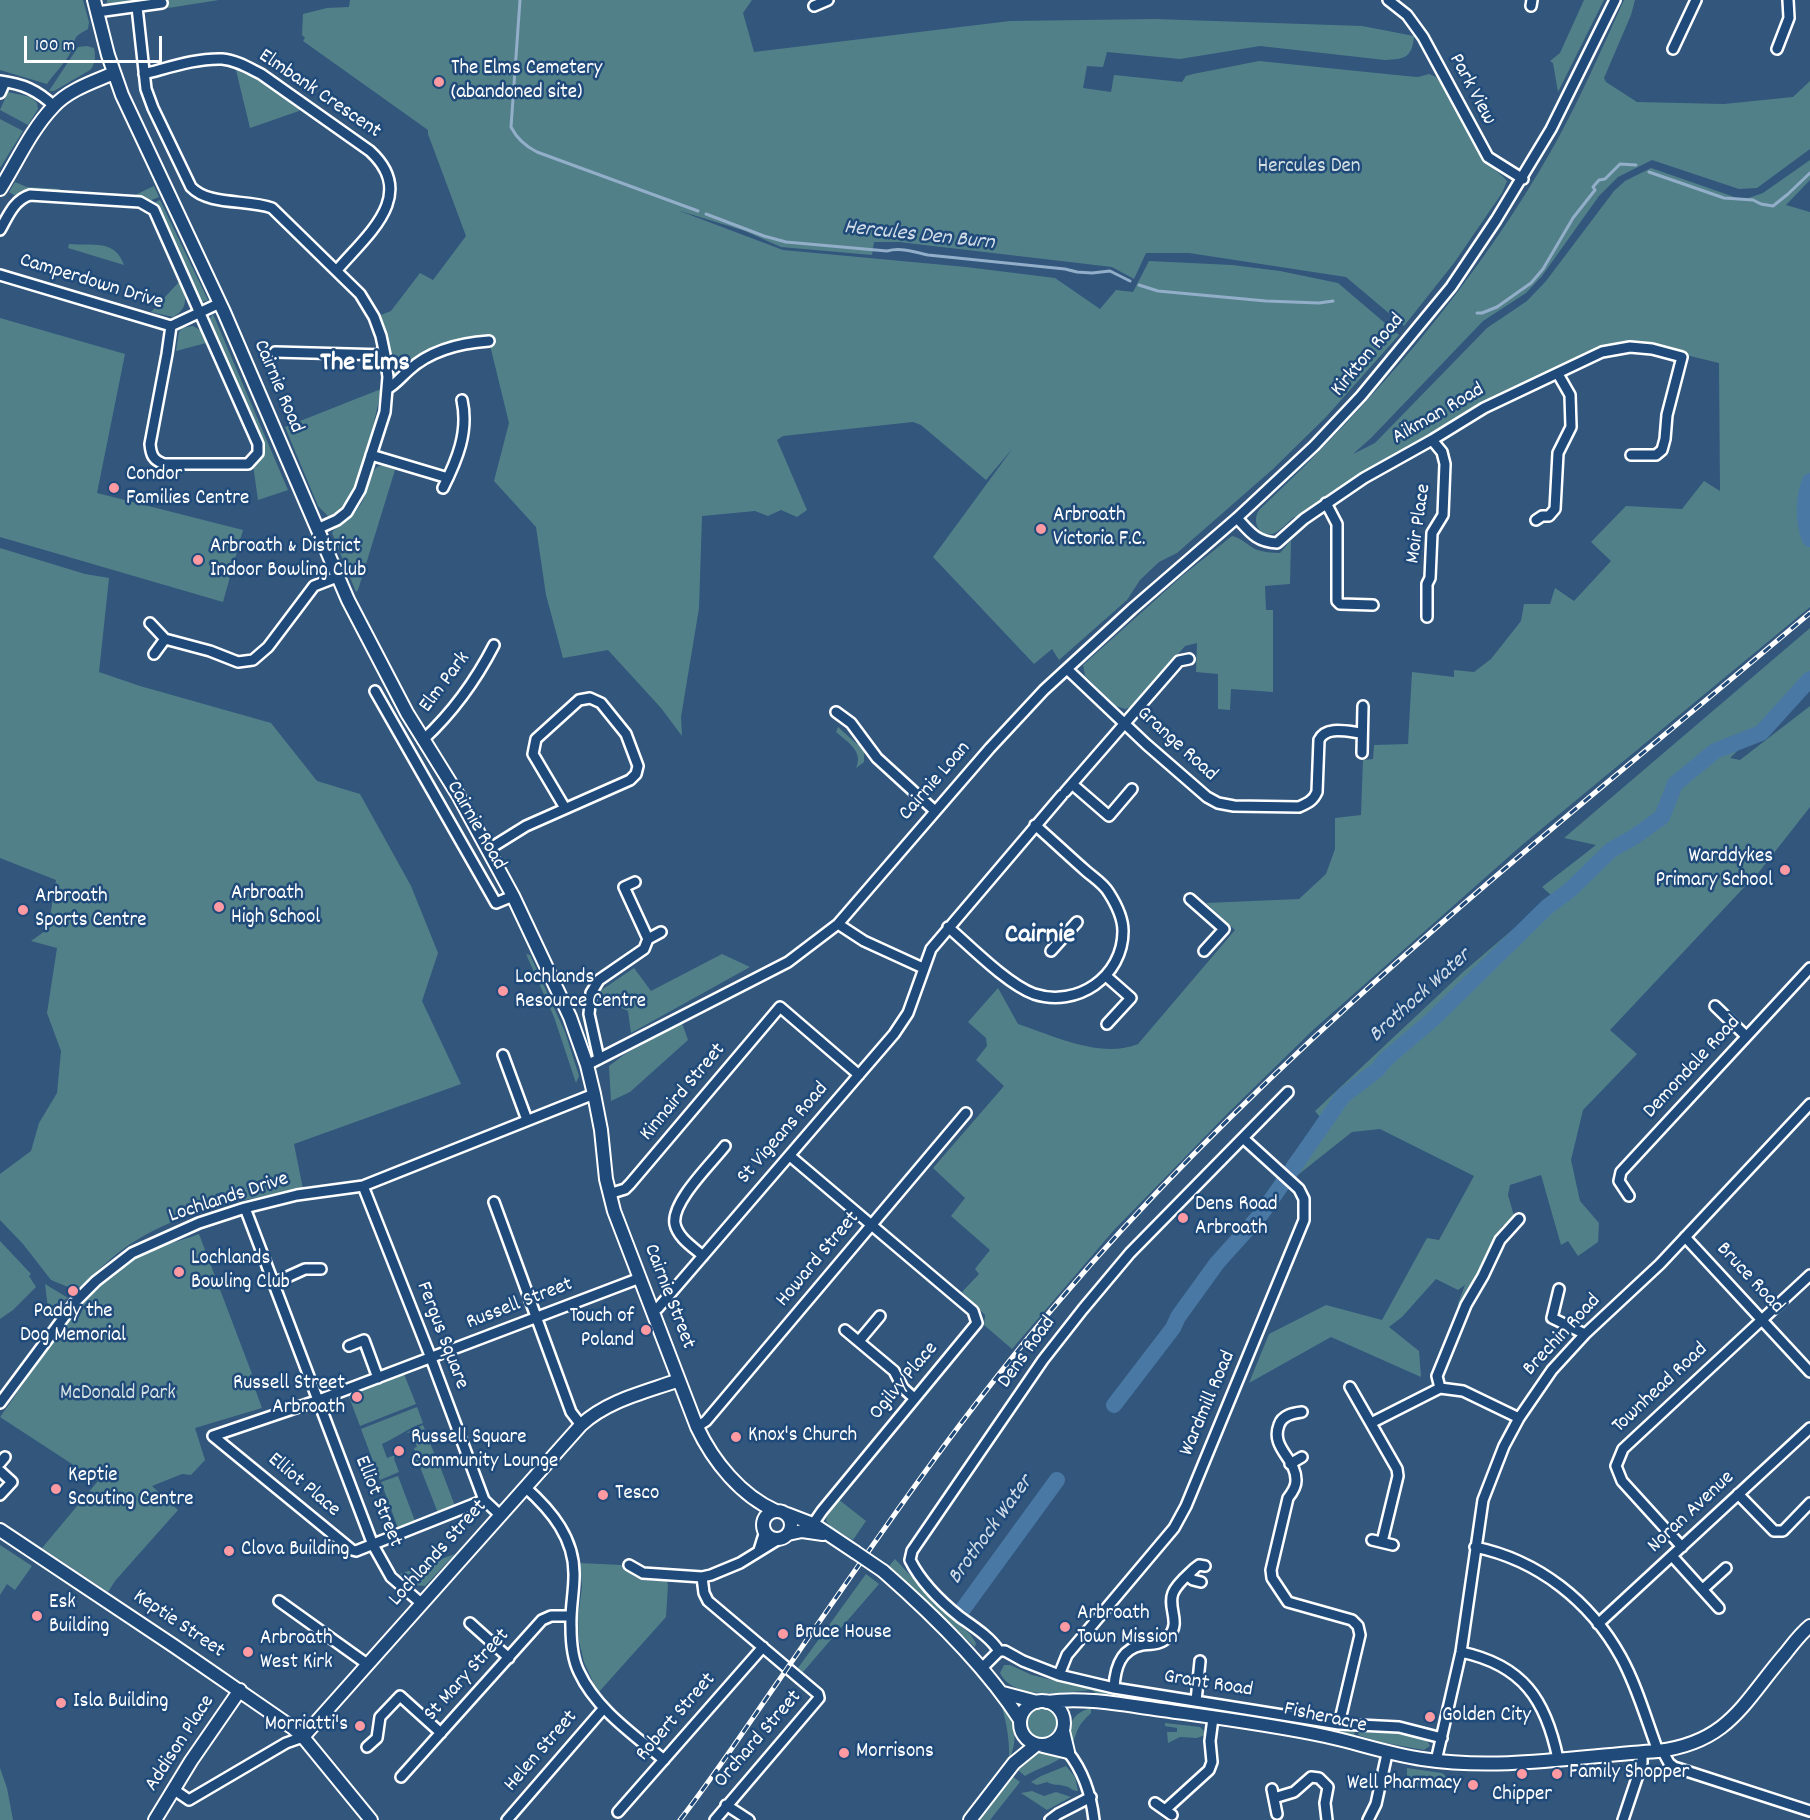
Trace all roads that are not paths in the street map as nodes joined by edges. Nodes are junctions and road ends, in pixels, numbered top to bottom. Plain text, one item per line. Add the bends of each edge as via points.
1 (828, 0) edge
2 (1388, 0) edge
3 (1615, 0) edge
4 (1696, 0) edge
5 (1788, 0) edge
6 (162, 3) dead end
7 (95, 6) edge
8 (814, 6) dead end
9 (137, 7) junction
10 (1673, 49) dead end
11 (1777, 49) dead end
12 (114, 74) junction
13 (144, 74) junction
14 (2, 81) edge
15 (0, 93) edge
16 (54, 106) junction
17 (1523, 179) junction
18 (0, 189) edge
19 (0, 230) edge
20 (338, 270) junction
21 (0, 275) edge
22 (220, 303) junction
23 (199, 312) junction
24 (171, 326) junction
25 (489, 341) dead end
26 (275, 352) dead end
27 (385, 355) junction
28 (1558, 374) junction
29 (387, 389) junction
30 (462, 400) dead end
31 (1432, 440) junction
32 (371, 455) junction
33 (1630, 455) dead end
34 (448, 478) junction
35 (443, 488) dead end
36 (1326, 503) junction
37 (1237, 518) junction
38 (1536, 520) dead end
39 (317, 529) junction
40 (337, 577) junction
41 (1372, 605) dead end
42 (1427, 617) dead end
43 (150, 623) dead end
44 (165, 639) junction
45 (494, 645) dead end
46 (154, 654) dead end
47 (1189, 659) dead end
48 (1067, 669) junction
49 (375, 691) dead end
50 (1363, 706) dead end
51 (836, 712) dead end
52 (407, 713) junction
53 (392, 722) junction
54 (1319, 723) dead end
55 (1125, 724) junction
56 (1362, 733) junction
57 (1322, 734) junction
58 (423, 740) junction
59 (1362, 753) dead end
60 (1072, 784) junction
61 (1132, 789) dead end
62 (565, 808) junction
63 (935, 810) junction
64 (1035, 825) junction
65 (489, 849) junction
66 (635, 882) dead end
67 (513, 896) junction
68 (1190, 899) dead end
69 (1077, 922) dead end
70 (838, 924) junction
71 (948, 927) junction
72 (661, 932) dead end
73 (648, 939) junction
74 (1051, 951) dead end
75 (1204, 951) dead end
76 (1810, 968) edge
77 (923, 969) junction
78 (1106, 976) junction
79 (1715, 1006) dead end
80 (1107, 1024) dead end
81 (1746, 1036) junction
82 (503, 1055) dead end
83 (599, 1059) junction
84 (587, 1065) junction
85 (859, 1075) junction
86 (1288, 1092) dead end
87 (594, 1094) junction
88 (1810, 1104) edge
89 (966, 1113) dead end
90 (527, 1120) junction
91 (1244, 1138) junction
92 (725, 1146) dead end
93 (790, 1156) junction
94 (363, 1186) junction
95 (609, 1194) junction
96 (1629, 1196) dead end
97 (494, 1202) dead end
98 (245, 1208) junction
99 (1519, 1219) dead end
100 (871, 1227) junction
101 (1685, 1237) junction
102 (703, 1256) junction
103 (321, 1269) dead end
104 (1810, 1275) edge
105 (640, 1278) junction
106 (274, 1283) junction
107 (1559, 1290) dead end
108 (653, 1311) junction
109 (880, 1316) dead end
110 (537, 1317) junction
111 (1761, 1320) junction
112 (845, 1330) dead end
113 (1585, 1334) junction
114 (858, 1341) junction
115 (349, 1346) dead end
116 (431, 1358) junction
117 (1810, 1372) edge
118 (378, 1378) junction
119 (679, 1380) junction
120 (1350, 1387) dead end
121 (1440, 1388) junction
122 (914, 1398) junction
123 (319, 1400) junction
124 (0, 1403) edge
125 (1302, 1412) dead end
126 (1519, 1418) junction
127 (1371, 1423) junction
128 (581, 1425) junction
129 (697, 1427) junction
130 (1810, 1428) edge
131 (1302, 1457) dead end
132 (1290, 1464) junction
133 (0, 1470) edge
134 (525, 1487) junction
135 (1738, 1494) junction
136 (0, 1495) edge
137 (749, 1495) junction
138 (484, 1500) junction
139 (1810, 1503) edge
140 (781, 1512) junction
141 (500, 1515) junction
142 (813, 1524) junction
143 (764, 1527) junction
144 (0, 1530) edge
145 (827, 1534) junction
146 (784, 1536) junction
147 (1372, 1540) dead end
148 (1382, 1542) junction
149 (373, 1545) junction
150 (1393, 1545) dead end
151 (1476, 1547) junction
152 (1682, 1547) junction
153 (759, 1550) junction
154 (1672, 1556) junction
155 (629, 1565) dead end
156 (1205, 1566) dead end
157 (1726, 1568) dead end
158 (1188, 1576) junction
159 (702, 1577) junction
160 (1202, 1582) dead end
161 (1279, 1588) junction
162 (1703, 1589) junction
163 (1270, 1594) dead end
164 (279, 1601) dead end
165 (422, 1604) junction
166 (1719, 1608) dead end
167 (570, 1616) junction
168 (470, 1623) dead end
169 (1598, 1624) junction
170 (1810, 1626) edge
171 (763, 1647) junction
172 (999, 1652) junction
173 (1461, 1652) junction
174 (509, 1658) junction
175 (1200, 1661) dead end
176 (367, 1664) junction
177 (981, 1669) junction
178 (1059, 1675) junction
179 (1114, 1688) junction
180 (240, 1690) junction
181 (1003, 1693) junction
182 (1196, 1701) junction
183 (1042, 1702) junction
184 (1085, 1702) junction
185 (604, 1708) junction
186 (1213, 1718) junction
187 (1020, 1720) junction
188 (1339, 1724) junction
189 (1064, 1726) junction
190 (441, 1733) junction
191 (1024, 1736) junction
192 (303, 1737) junction
193 (1442, 1738) junction
194 (1040, 1745) junction
195 (367, 1747) dead end
196 (1660, 1751) junction
197 (1068, 1752) junction
198 (1642, 1752) junction
199 (1388, 1754) junction
200 (664, 1760) junction
201 (1558, 1760) junction
202 (1436, 1761) junction
203 (1014, 1762) junction
204 (401, 1777) dead end
205 (174, 1789) junction
206 (1091, 1797) junction
207 (1155, 1803) dead end
208 (726, 1806) junction
209 (1810, 1811) edge
210 (618, 1812) dead end
211 (1277, 1814) dead end
212 (1370, 1817) edge
213 (155, 1820) edge
214 (371, 1820) edge
215 (507, 1820) edge
216 (715, 1820) edge
217 (749, 1820) edge
218 (970, 1820) edge
219 (1050, 1820) edge
220 (1094, 1820) edge
221 (1327, 1820) edge
222 (1382, 1820) edge
223 (1623, 1820) edge

1 - 8 street
2 - 17 street, Park View via 1415,24 1483,150 1495,163
3 - 17 street, Kirkton Road via 1570,95
4 - 10 street
5 - 11 street via 1789,18
6 - 9 street
7 - 9 street
7 - 12 main road, Cairnie Road
9 - 13 street
12 - 16 main road
12 - 22 main road, Cairnie Road
13 - 20 street via 153,108 196,192 210,198 273,208
13 - 20 street, Elmbank Crescent via 205,60 223,59 244,65 382,162 391,190 387,210
14 - 15 street
14 - 16 street via 23,84
16 - 18 main road
17 - 37 street, Kirkton Road via 1451,286 1368,387 1314,446
19 - 23 street, Camperdown Drive via 16,203 30,195 148,205 159,217
20 - 27 street via 374,317
21 - 24 street, Camperdown Drive
22 - 23 street
22 - 39 main road, Cairnie Road
23 - 24 street
23 - 24 street, Camperdown Drive via 258,444 258,453 248,464 164,464 151,454
25 - 29 street via 449,346 425,358
26 - 27 street
27 - 29 street
28 - 31 street, Aikman Road via 1484,408
28 - 33 street, Aikman Road via 1602,352 1630,347 1682,357 1662,450 1656,455
28 - 38 street via 1570,395 1571,427 1558,453 1555,509 1549,516
29 - 32 street via 385,412
30 - 34 street via 465,428
31 - 36 street, Aikman Road
31 - 42 street, Moir Place via 1445,464 1443,515 1432,533
32 - 34 street
32 - 39 street via 360,490 347,512
34 - 35 street
36 - 37 street, Aikman Road via 1277,543 1253,536
36 - 41 street via 1337,524 1337,601
37 - 48 street, Kirkton Road
39 - 40 main road, Cairnie Road
40 - 44 street via 314,586 268,647 253,660 238,662
40 - 52 main road, Cairnie Road
43 - 44 street
44 - 46 street
45 - 58 street, Elm Park via 483,667 441,723
47 - 55 street via 1179,661
48 - 55 street, Grange Road
48 - 63 street, Cairnie Loan
49 - 53 street, Cairnie Road
50 - 56 street
51 - 63 street via 851,723 878,758
52 - 53 street
52 - 58 main road, Cairnie Road
53 - 67 street, Cairnie Road via 496,903
54 - 57 street
55 - 57 street, Grange Road via 1207,797 1234,806 1299,807 1314,799
55 - 60 street
56 - 57 street
56 - 59 street
58 - 65 main road, Cairnie Road
60 - 61 street via 1109,816
60 - 64 street
62 - 62 street via 630,780 638,766 626,734 601,703 590,698 579,700 533,746 533,754
62 - 65 street
63 - 70 street, Cairnie Loan
64 - 71 street
64 - 78 street via 1107,890 1117,907 1123,929 1121,948
65 - 67 main road, Cairnie Road
66 - 73 street via 624,887
67 - 84 main road, Cairnie Road via 570,1017
68 - 75 street via 1224,929
69 - 74 street
70 - 77 street
70 - 83 street, Cairnie Loan via 788,962
71 - 77 street via 931,949
71 - 78 street via 1016,985 1034,994 1070,997
72 - 73 street
73 - 83 street via 644,950 599,980 591,993 589,1014
76 - 81 street, Demondale Road
77 - 85 street, St Vigeans Road via 908,1013
78 - 80 street via 1131,998
79 - 81 street
81 - 96 street, Demondale Road via 1621,1172 1618,1181
82 - 90 street
83 - 84 street, Cairnie Loan
84 - 87 main road, Cairnie Road
85 - 93 street, St Vigeans Road
85 - 95 street, Kinnaird Street via 780,1007 630,1184
86 - 91 street, Dens Road
87 - 90 street, Lochlands Drive
87 - 95 main road, Cairnie Street
88 - 101 street, Brechin Road
89 - 100 street, Howard Street
90 - 94 street, Lochlands Drive
91 - 172 street, Dens Road via 1130,1253 1083,1310 1043,1360 912,1551 910,1560 922,1580
91 - 178 street, Wardmill Road via 1296,1185 1304,1199 1304,1220 1186,1506 1174,1528 1067,1655
92 - 102 street via 677,1208 675,1224 680,1235
93 - 100 street
93 - 102 street, St Vigeans Road
94 - 98 street, Lochlands Drive via 297,1195
94 - 116 street, Fergus Square
95 - 105 main road, Cairnie Street
97 - 110 street
98 - 106 street, Elliot Street
98 - 124 street, Lochlands Drive via 153,1243 111,1268 71,1307
99 - 121 street via 1500,1240 1466,1305 1437,1376
100 - 122 street, Ogilvy Place via 977,1318 977,1323
100 - 129 street, Howard Street
101 - 111 street, Bruce Road
101 - 113 street, Brechin Road
102 - 108 street, St Vigeans Road
103 - 106 street via 305,1269
104 - 111 street, Townhead Road
105 - 108 main road, Cairnie Street
105 - 110 street, Russell Street
106 - 123 street, Elliot Street
107 - 113 street via 1552,1318
108 - 119 main road, Cairnie Street
109 - 114 street
110 - 116 street, Russell Street
110 - 128 street via 571,1412
111 - 117 street, Bruce Road
111 - 152 street, Townhead Road via 1623,1449 1616,1466 1622,1481
112 - 114 street
113 - 126 street, Brechin Road via 1552,1370
114 - 122 street via 894,1371 903,1389
115 - 118 street via 364,1340
116 - 118 street, Russell Street
116 - 138 street, Fergus Square
118 - 123 street, Russell Street
119 - 128 main road, Lochlands Street via 610,1405
119 - 129 main road, Cairnie Street
120 - 127 street
121 - 126 street via 1463,1391
121 - 127 street
122 - 142 street, Ogilvy Place
123 - 149 street, Elliot Street
123 - 149 street, Elliot Place via 213,1436 352,1550
125 - 132 street via 1285,1417 1276,1432 1276,1441
126 - 151 street, Brechin Road via 1487,1487
127 - 148 street via 1398,1476
128 - 134 main road, Lochlands Street
129 - 137 main road, Cairnie Street via 717,1460
130 - 135 street, Noran Avenue
131 - 132 street
132 - 161 street via 1296,1481 1288,1498 1271,1570
133 - 136 street via 12,1482
134 - 141 main road, Lochlands Street
134 - 167 street via 551,1512 569,1544 574,1563
135 - 139 street via 1774,1531 1783,1531
135 - 152 street, Noran Avenue
137 - 140 main road, Cairnie Street
137 - 143 main road, Cairnie Street
138 - 141 street
138 - 149 street
140 - 142 main road, Cairnie Street
140 - 143 main road via 769,1514
140 - 146 main road via 792,1526
141 - 165 main road, Lochlands Street
142 - 145 main road, Cairnie Street
143 - 146 main road via 770,1537
143 - 153 street
144 - 180 main road, Keptie Street
145 - 146 main road via 802,1531
145 - 177 main road, Cairnie Street, bridge via 883,1571
146 - 153 street
147 - 148 street
148 - 150 street
149 - 165 street, Elliot Street via 391,1577
151 - 169 street via 1510,1557 1550,1577
151 - 173 street, Brechin Road
152 - 154 street, Noran Avenue
153 - 159 street via 740,1563
154 - 162 street
154 - 169 street, Noran Avenue
155 - 159 street via 642,1573
156 - 158 street via 1199,1565
157 - 162 street
158 - 160 street
158 - 179 street via 1173,1593 1175,1620 1169,1636 1159,1644 1139,1646 1121,1657
159 - 171 street via 708,1601
161 - 163 street
161 - 188 street via 1294,1605 1352,1620 1358,1626 1360,1635
162 - 166 street
164 - 176 street
165 - 176 main road, Lochlands Street
167 - 174 street, St Mary Street via 542,1620
167 - 185 street via 578,1670 592,1696
168 - 174 street
169 - 196 street via 1630,1675
170 - 196 main road, Fisheracre via 1740,1712 1722,1728 1701,1740
171 - 200 street, Robert Street
171 - 208 street, Orchard Street via 819,1698
172 - 177 street
172 - 178 street, Grant Road via 1010,1652
173 - 193 street, Brechin Road
173 - 201 street via 1487,1658 1508,1669 1524,1684 1550,1725
174 - 190 street, St Mary Street
175 - 182 street
176 - 192 main road, Lochlands Street
177 - 181 main road, Cairnie Street
178 - 179 street, Grant Road
179 - 182 street, Grant Road
180 - 192 main road, Keptie Street
180 - 205 main road, Addison Place
181 - 183 main road, Fisheracre
181 - 187 main road, Cairnie Street
182 - 188 street, Grant Road
183 - 184 main road, Fisheracre
183 - 187 main road via 1028,1706
183 - 189 main road via 1059,1709
184 - 186 main road, Fisheracre
184 - 189 main road via 1072,1712
185 - 200 street
185 - 215 street, Helen Street
186 - 199 main road, Fisheracre via 1325,1736
186 - 207 street via 1209,1770 1168,1812
187 - 191 main road
188 - 193 street, Grant Road via 1399,1727
189 - 194 main road via 1054,1742
189 - 197 main road
190 - 195 street via 400,1696 380,1718 377,1738
190 - 204 street, St Mary Street
191 - 194 main road
191 - 203 main road
192 - 205 street via 189,1800
192 - 214 main road, Keptie Street
193 - 202 street, Brechin Road
194 - 197 main road
194 - 203 main road
196 - 198 main road, Fisheracre
196 - 209 street via 1674,1767
197 - 206 street
198 - 201 main road, Fisheracre
198 - 223 street
199 - 202 main road, Fisheracre
199 - 212 street
200 - 210 street, Robert Street
201 - 202 main road, Fisheracre via 1493,1765
203 - 218 main road
205 - 213 main road, Addison Place
206 - 219 street
206 - 220 street
208 - 216 street, Orchard Street
208 - 217 street
211 - 221 street via 1273,1793 1294,1792 1311,1777 1319,1778 1328,1787
212 - 222 street

